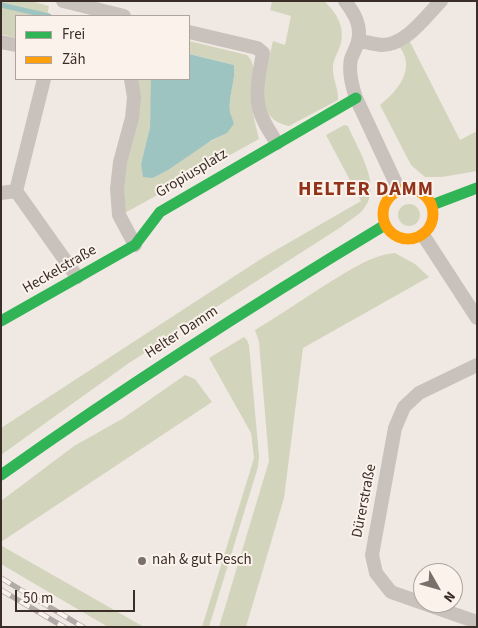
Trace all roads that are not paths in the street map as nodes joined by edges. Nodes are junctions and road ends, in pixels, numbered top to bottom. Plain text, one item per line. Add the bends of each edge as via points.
1 (63, 1) edge
2 (345, 1) edge
3 (441, 1) edge
4 (103, 6) edge
5 (119, 15) edge
6 (190, 32) edge
7 (358, 41) junction
8 (1, 42) edge
9 (15, 45) edge
10 (44, 80) edge
11 (131, 80) edge
12 (356, 98) junction
13 (277, 143) junction
14 (477, 188) edge
15 (399, 190) junction
16 (16, 191) junction
17 (1, 193) edge
18 (432, 206) junction
19 (385, 225) junction
20 (423, 235) junction
21 (135, 245) junction
22 (77, 277) junction
23 (477, 318) edge
24 (1, 321) edge
25 (477, 365) edge
26 (1, 476) edge
27 (477, 622) edge

1 - 4 street
2 - 7 street via 360,28
3 - 7 street via 407,35 397,40 383,45
4 - 5 street
6 - 13 street via 258,48 263,53 258,79 258,107
7 - 12 street via 350,73
8 - 9 street
10 - 16 street
11 - 21 street via 132,118 116,189 119,215
12 - 13 street, Gropiusplatz
12 - 15 street
13 - 21 street, Gropiusplatz via 160,212
14 - 18 street
15 - 18 street via 420,192
15 - 19 street via 384,205
16 - 17 street
16 - 22 street
18 - 20 street via 433,219
19 - 20 street via 403,239
19 - 26 street, Helter Damm via 189,346
20 - 23 street
21 - 22 street, Heckelstraße
22 - 24 street, Heckelstraße
25 - 27 street, Dürerstraße via 419,393 404,407 395,428 372,555 376,573 391,592

